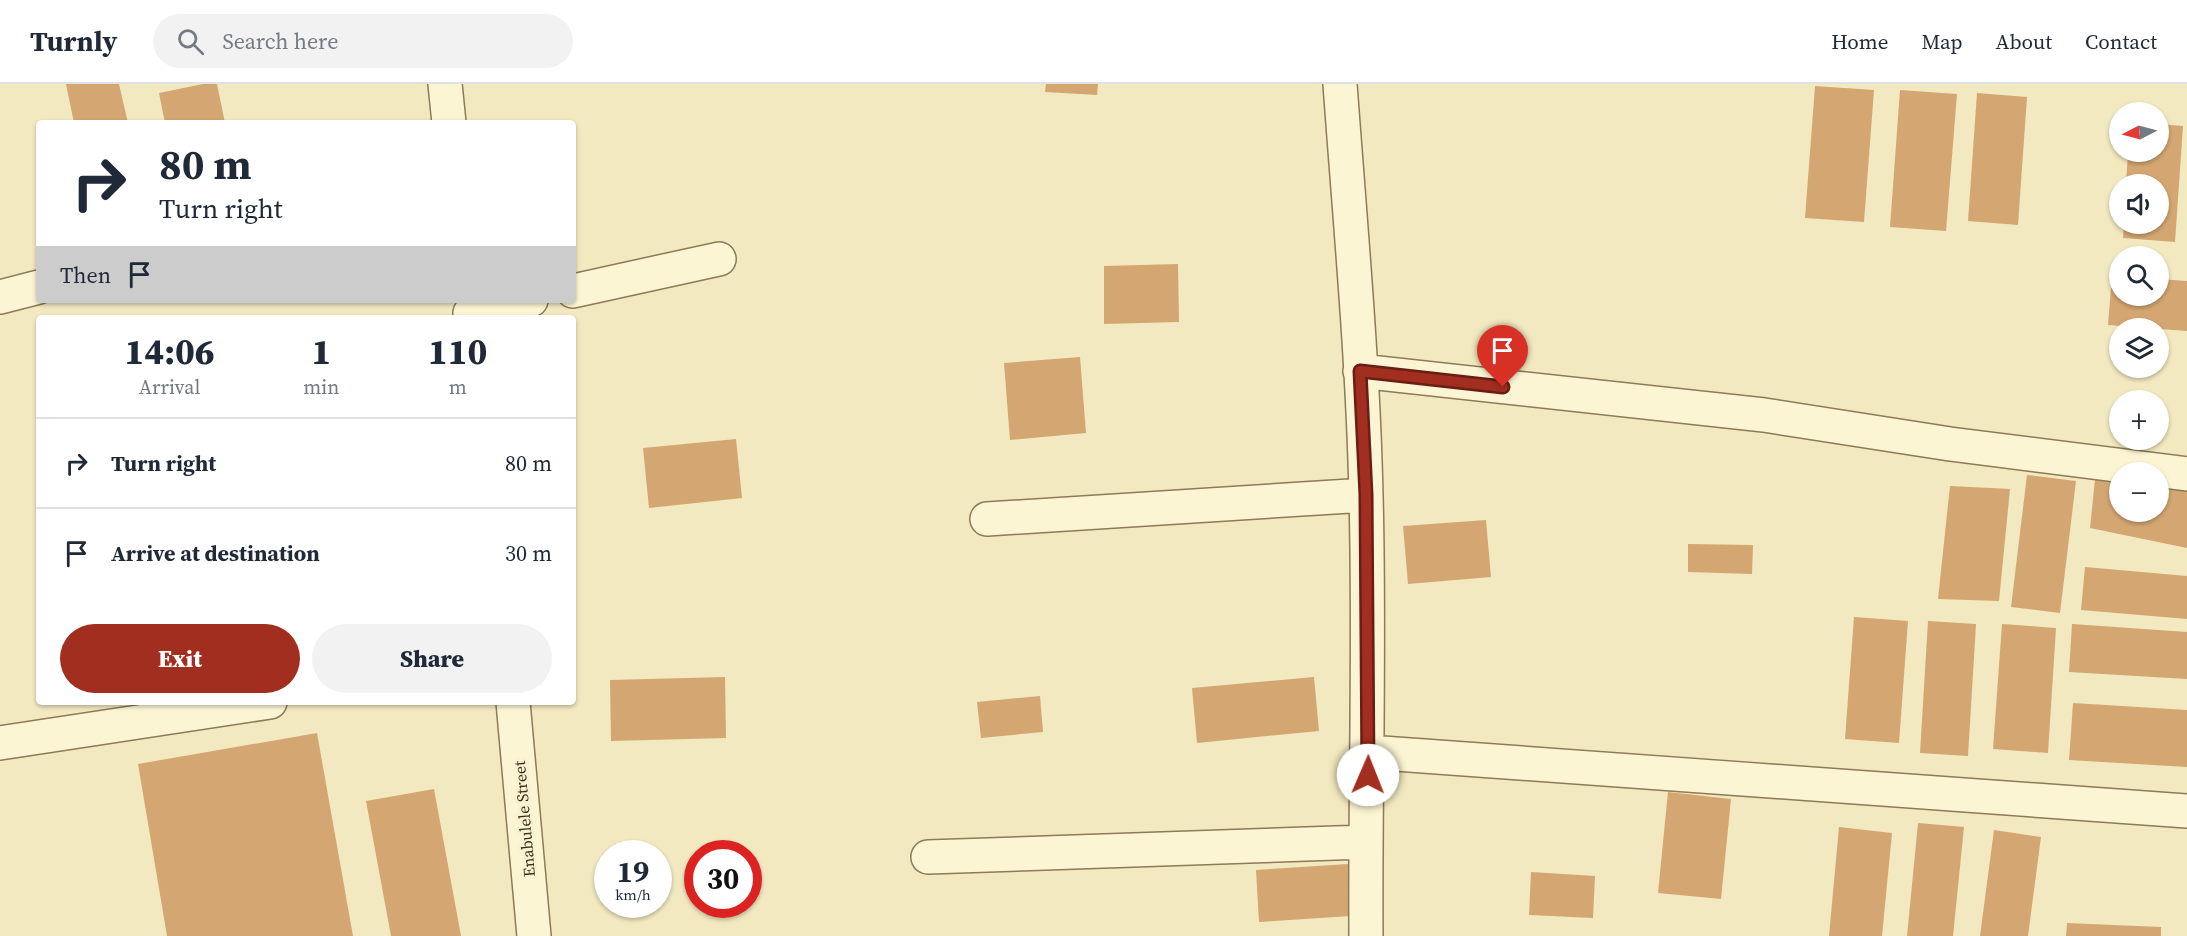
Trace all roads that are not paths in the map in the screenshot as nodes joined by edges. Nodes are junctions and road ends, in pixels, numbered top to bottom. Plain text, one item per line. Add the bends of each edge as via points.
1 (445, 84) edge
2 (1340, 84) edge
3 (449, 120) edge
4 (719, 259) dead end
5 (36, 288) edge
6 (576, 290) edge
7 (0, 297) edge
8 (513, 303) edge
9 (470, 310) edge
10 (1360, 371) junction
11 (2187, 474) edge
12 (1366, 495) junction
13 (987, 519) dead end
14 (250, 705) edge
15 (513, 705) edge
16 (0, 743) edge
17 (1368, 752) junction
18 (2187, 811) edge
19 (1365, 842) junction
20 (928, 857) dead end
21 (534, 936) edge
22 (1366, 936) edge

1 - 3 street
2 - 10 street
4 - 6 street
5 - 7 street
8 - 9 street
10 - 11 street via 1764,415 1950,444
10 - 12 street
12 - 13 street
12 - 17 street
14 - 16 street
15 - 21 street, Enabulele Street
17 - 18 street
17 - 19 street
19 - 20 street
19 - 22 street

